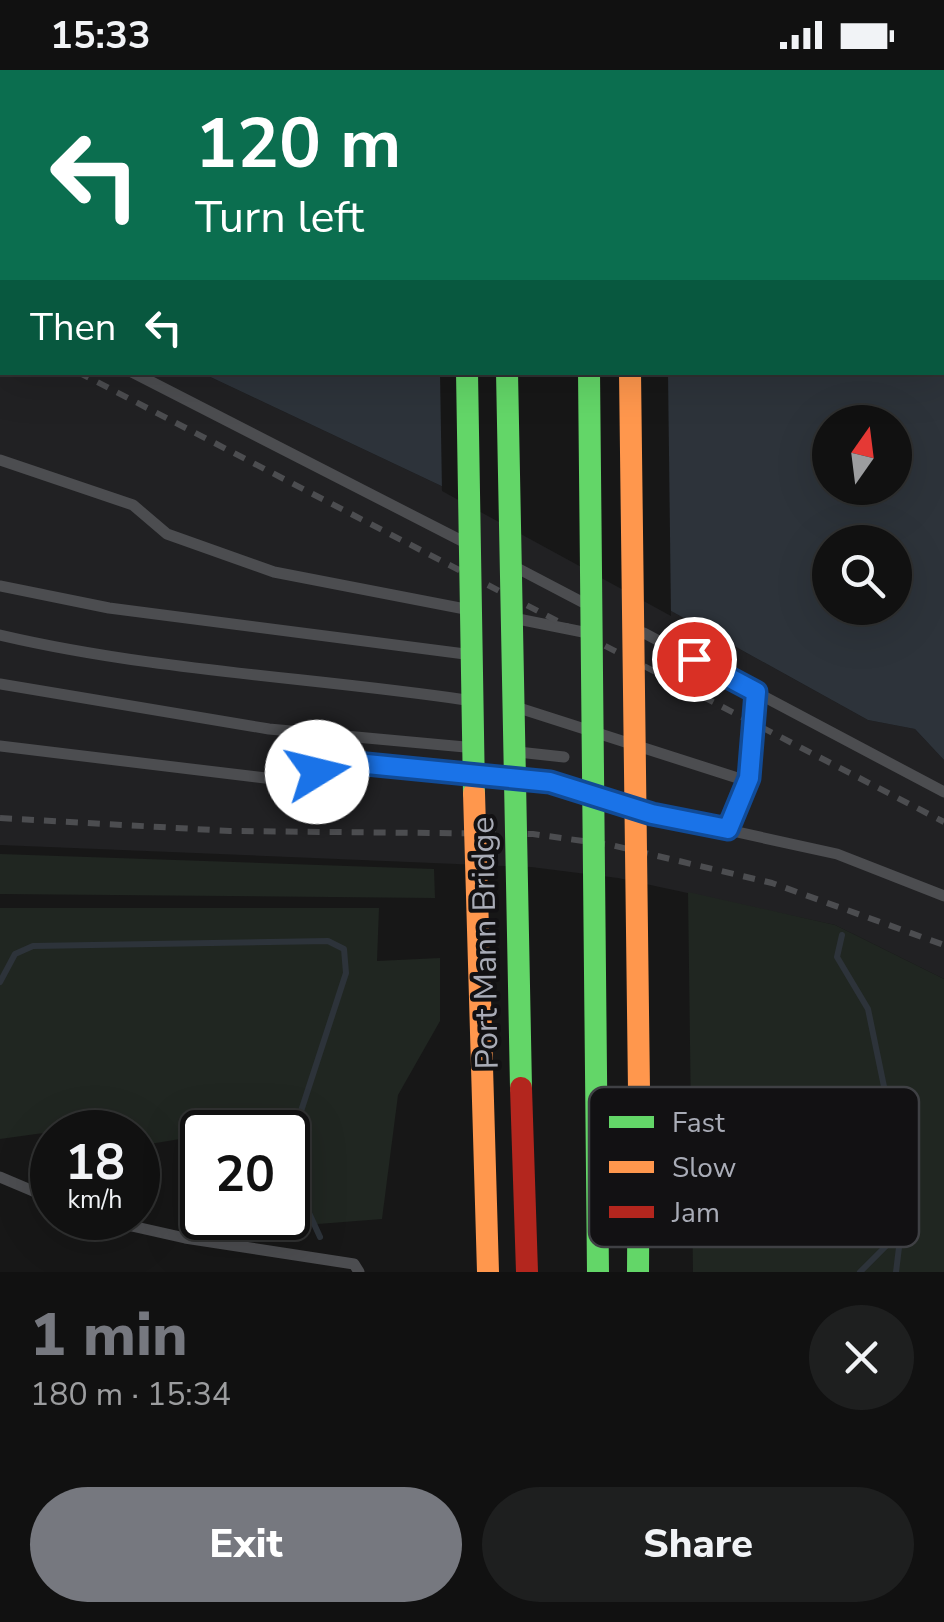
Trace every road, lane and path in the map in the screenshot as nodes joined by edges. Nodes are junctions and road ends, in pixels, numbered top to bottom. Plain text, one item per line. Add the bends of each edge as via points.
1 (138, 375) edge
2 (467, 375) edge
3 (508, 375) edge
4 (589, 375) edge
5 (630, 375) edge
6 (0, 460) edge
7 (483, 551) dead end
8 (501, 560) dead end
9 (0, 586) edge
10 (477, 611) dead end
11 (606, 614) dead end
12 (496, 615) dead end
13 (624, 623) dead end
14 (0, 635) edge
15 (605, 638) dead end
16 (623, 642) dead end
17 (694, 659) junction
18 (530, 665) dead end
19 (0, 684) edge
20 (756, 692) junction
21 (479, 702) dead end
22 (497, 704) dead end
23 (0, 746) edge
24 (564, 757) dead end
25 (747, 781) junction
26 (944, 792) edge
27 (603, 799) dead end
28 (619, 804) dead end
29 (728, 829) junction
30 (944, 896) edge
31 (596, 1087) edge
32 (639, 1087) edge
33 (0, 1177) edge
34 (30, 1190) edge
35 (160, 1233) edge
36 (598, 1247) edge
37 (638, 1247) edge
38 (359, 1272) edge
39 (488, 1272) edge
40 (528, 1272) edge
41 (598, 1272) edge
42 (638, 1272) edge

1 - 7 lane
2 - 39 highway, bridge
3 - 40 highway, Port Mann Bridge, bridge
4 - 31 highway, bridge
5 - 32 highway, bridge
6 - 10 lane via 133,505 167,534 274,572
8 - 11 lane
9 - 18 lane via 109,608
12 - 15 lane
13 - 17 lane
14 - 21 lane via 136,662
16 - 17 lane
17 - 20 lane
19 - 24 lane via 269,729
20 - 25 lane
20 - 26 lane
22 - 25 lane
23 - 27 lane via 282,780 346,762 550,782
25 - 29 lane
28 - 29 lane
29 - 30 lane via 837,854
33 - 34 lane
35 - 38 lane via 354,1264
36 - 41 highway, bridge
37 - 42 highway, bridge

